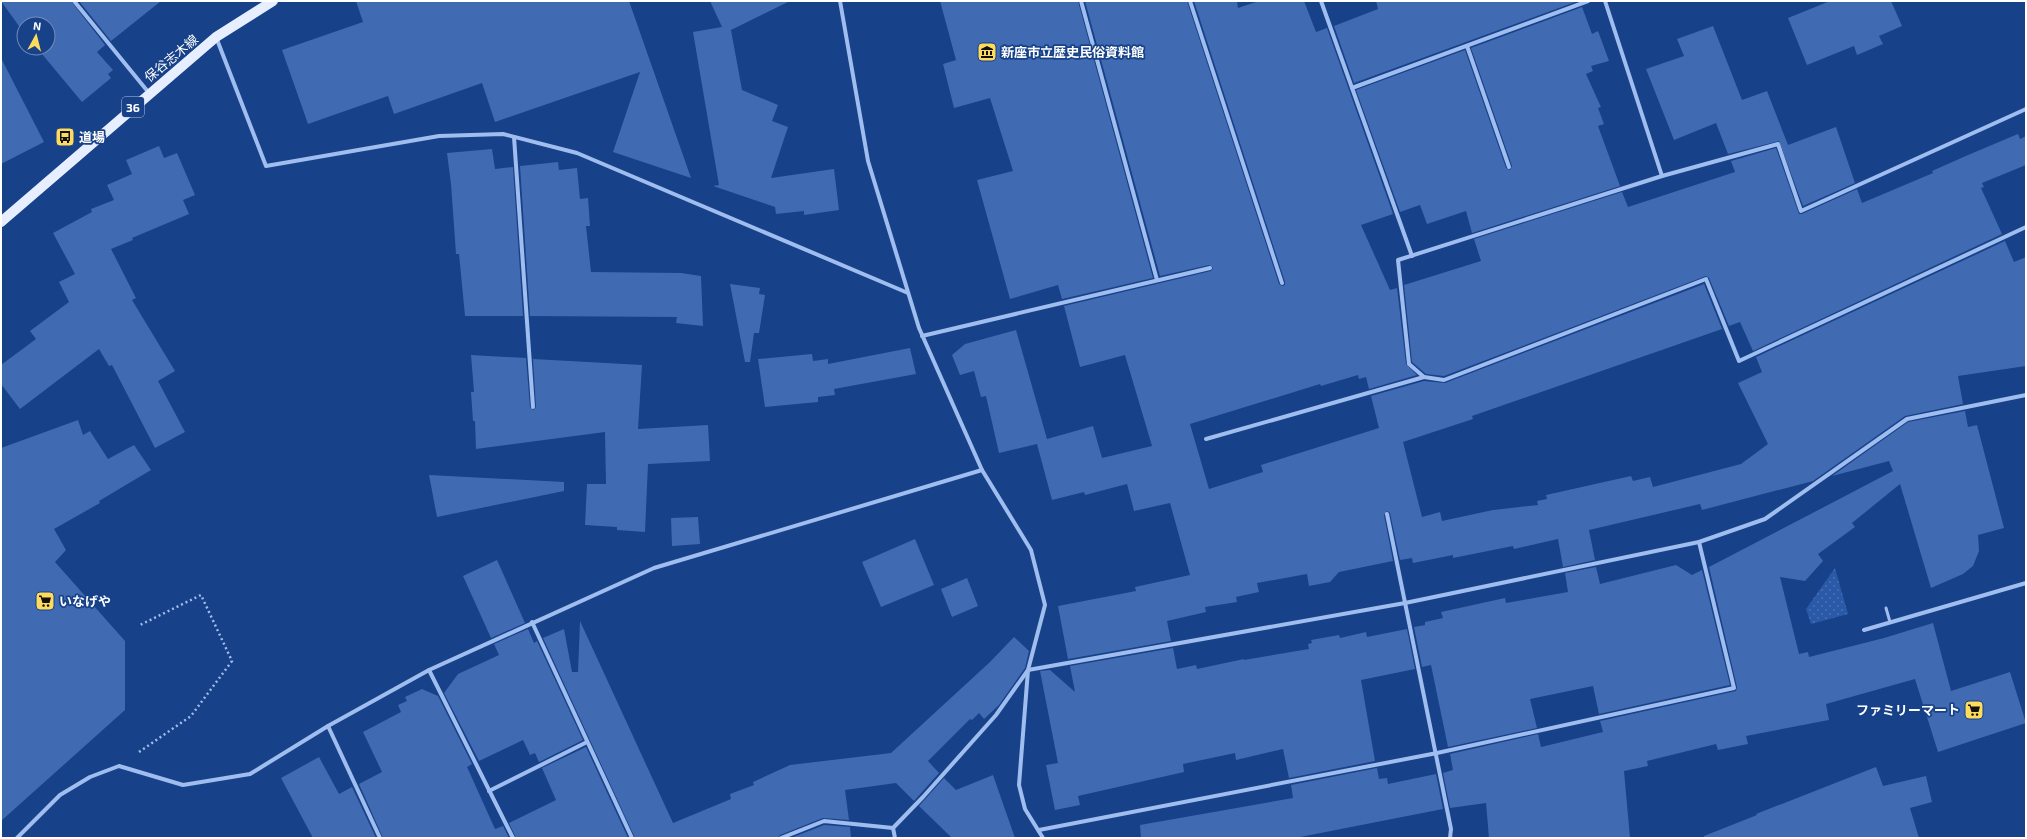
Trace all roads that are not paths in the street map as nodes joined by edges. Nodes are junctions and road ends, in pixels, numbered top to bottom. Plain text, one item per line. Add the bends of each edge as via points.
1 (74, 1) edge
2 (273, 1) edge
3 (840, 1) edge
4 (1081, 1) edge
5 (1190, 1) edge
6 (1321, 1) edge
7 (1588, 1) edge
8 (1605, 1) edge
9 (216, 37) junction
10 (1467, 46) junction
11 (1352, 88) junction
12 (149, 93) junction
13 (2026, 109) edge
14 (514, 137) junction
15 (1509, 167) dead end
16 (1662, 176) junction
17 (1, 222) edge
18 (2026, 227) edge
19 (1412, 256) junction
20 (1210, 268) dead end
21 (1157, 280) junction
22 (1282, 283) dead end
23 (908, 293) junction
24 (922, 336) junction
25 (1424, 377) junction
26 (2026, 395) edge
27 (533, 407) dead end
28 (1206, 439) dead end
29 (982, 470) junction
30 (1387, 514) dead end
31 (1699, 542) junction
32 (2026, 583) edge
33 (1405, 603) junction
34 (1886, 608) dead end
35 (532, 622) junction
36 (1890, 622) junction
37 (1864, 630) dead end
38 (429, 670) junction
39 (1028, 670) junction
40 (328, 726) junction
41 (587, 742) junction
42 (1437, 753) junction
43 (489, 790) junction
44 (893, 828) junction
45 (1039, 830) junction
46 (17, 838) edge
47 (380, 838) edge
48 (513, 838) edge
49 (632, 838) edge
50 (782, 838) edge
51 (896, 838) edge
52 (1043, 838) edge
53 (1450, 838) edge

1 - 12 street
2 - 9 main road, 保谷志木線 / 36
3 - 23 street via 868,161
4 - 21 street
5 - 22 street
6 - 11 street
7 - 10 street
8 - 16 street
9 - 12 main road, 保谷志木線 / 36
9 - 14 street via 266,166 439,136 503,134
10 - 11 street
10 - 15 street
11 - 19 street
12 - 17 main road, 保谷志木線 / 36
13 - 16 street via 1801,211 1778,144
14 - 23 street via 577,153
14 - 27 street
16 - 19 street
18 - 25 street via 1739,361 1706,279 1444,380
19 - 25 street via 1398,260 1409,364
20 - 21 street
21 - 24 street
23 - 24 street
24 - 29 street
25 - 28 street
26 - 31 street via 1908,419 1764,519
29 - 35 street via 654,568
29 - 39 street via 1031,550 1045,605
30 - 33 street
31 - 33 street
31 - 42 street via 1734,688
32 - 36 street
33 - 39 street
33 - 42 street
34 - 36 lane
35 - 38 street
35 - 41 street
36 - 37 street
38 - 40 street
38 - 43 street
39 - 44 street via 996,715
39 - 45 street via 1019,785 1025,809
40 - 46 street via 250,774 183,785 119,766 90,777 60,795
40 - 47 street
41 - 43 street
41 - 49 street
42 - 45 street
42 - 53 street via 1451,829
43 - 48 street
44 - 50 street via 824,821
44 - 51 street
45 - 52 street

